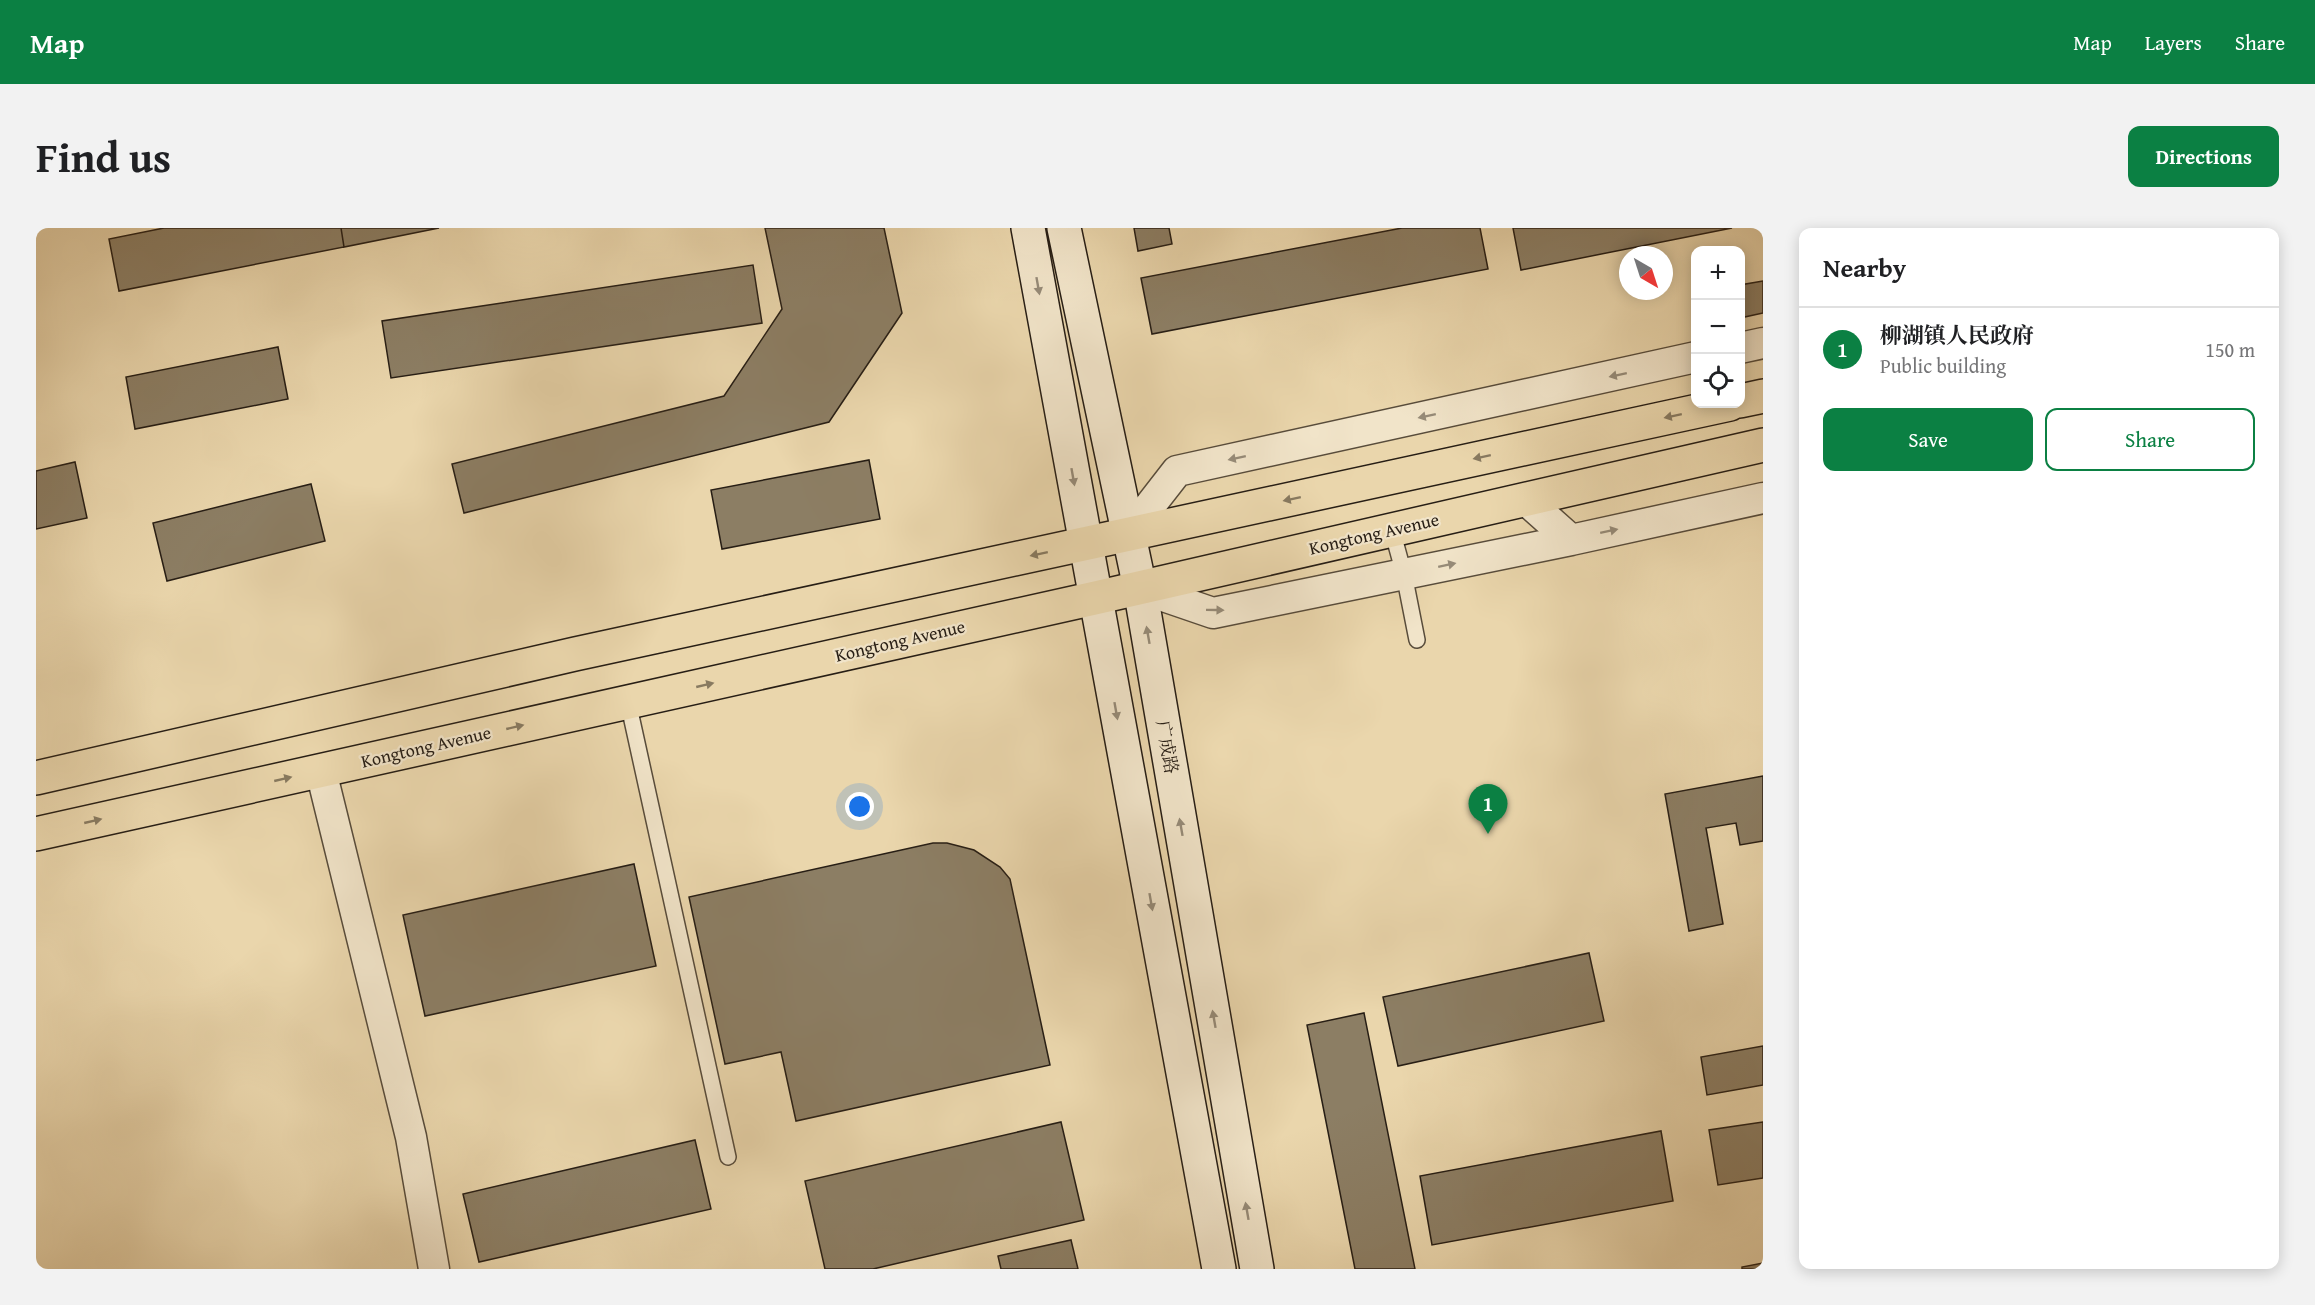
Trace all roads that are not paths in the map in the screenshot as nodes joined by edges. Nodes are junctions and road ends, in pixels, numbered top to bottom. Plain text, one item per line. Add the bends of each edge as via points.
1 (1028, 228) edge
2 (1064, 228) edge
3 (1763, 343) edge
4 (1745, 347) edge
5 (1691, 358) edge
6 (1763, 396) edge
7 (1745, 400) edge
8 (1711, 408) edge
9 (1763, 445) edge
10 (1763, 498) edge
11 (1525, 499) junction
12 (1392, 530) junction
13 (1128, 534) junction
14 (1571, 540) junction
15 (1085, 544) junction
16 (1404, 574) junction
17 (1140, 588) junction
18 (1095, 598) junction
19 (1417, 640) dead end
20 (628, 702) junction
21 (321, 771) junction
22 (36, 778) edge
23 (36, 834) edge
24 (728, 1157) dead end
25 (434, 1269) edge
26 (1219, 1269) edge
27 (1257, 1269) edge

1 -> 15 main road
2 - 13 main road, 广成路
3 - 4 street
5 -> 13 street via 1177,471
6 - 7 main road
8 -> 13 main road
9 - 11 main road, Kongtong Avenue
14 -> 10 street
11 - 12 main road, Kongtong Avenue
11 - 14 street
12 - 16 lane
12 - 17 main road, Kongtong Avenue
13 - 15 main road
13 - 17 main road, 广成路
16 -> 14 street
15 - 18 main road
15 -> 22 main road via 575,654
17 -> 16 street via 1213,613
16 - 19 lane
17 - 18 main road, Kongtong Avenue
27 -> 17 main road, 广成路
20 -> 18 main road, Kongtong Avenue
18 -> 26 main road
21 -> 20 main road, Kongtong Avenue
20 - 24 lane
23 -> 21 main road, Kongtong Avenue
21 - 25 street via 411,1137

